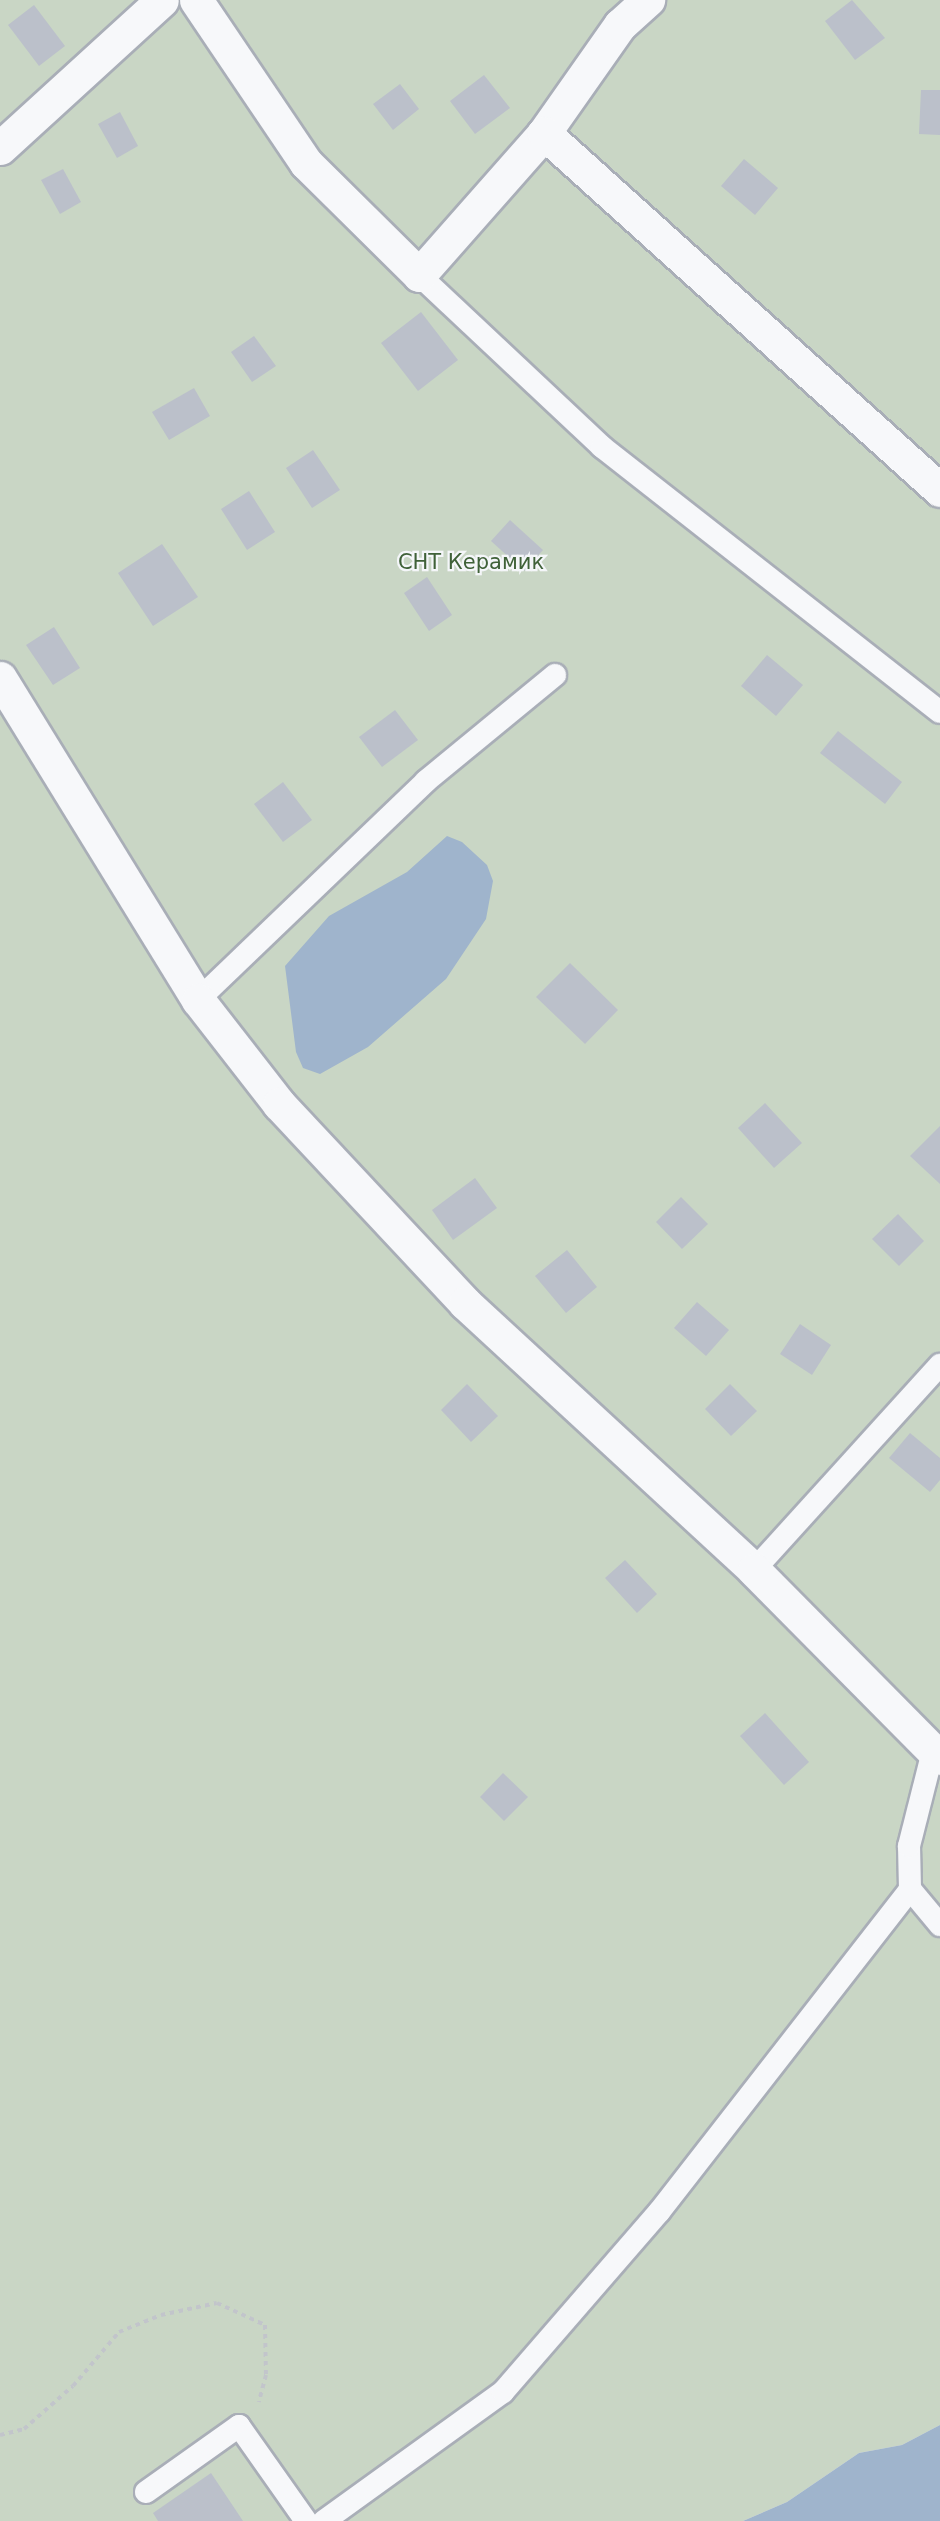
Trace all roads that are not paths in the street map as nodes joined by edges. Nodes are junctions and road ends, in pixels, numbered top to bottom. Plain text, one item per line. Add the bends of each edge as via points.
1 (162, 0) edge
2 (196, 0) edge
3 (648, 0) edge
4 (544, 133) junction
5 (0, 148) edge
6 (419, 275) junction
7 (940, 490) edge
8 (555, 675) dead end
9 (0, 678) edge
10 (940, 712) edge
11 (198, 1000) junction
12 (940, 1365) edge
13 (754, 1570) junction
14 (936, 1757) edge
15 (910, 1889) junction
16 (940, 1924) edge
17 (146, 2492) dead end
18 (306, 2521) edge
19 (324, 2521) edge

1 - 5 street
2 - 6 street via 306,163
3 - 4 street via 621,25
4 - 6 street
4 - 7 street
6 - 10 lane via 602,447
8 - 11 lane via 426,781
9 - 11 street
11 - 13 street via 279,1104 465,1303
12 - 13 lane
13 - 14 street
14 - 15 lane via 909,1846
15 - 16 lane
15 - 19 lane via 659,2212 503,2392
17 - 18 lane via 239,2426

